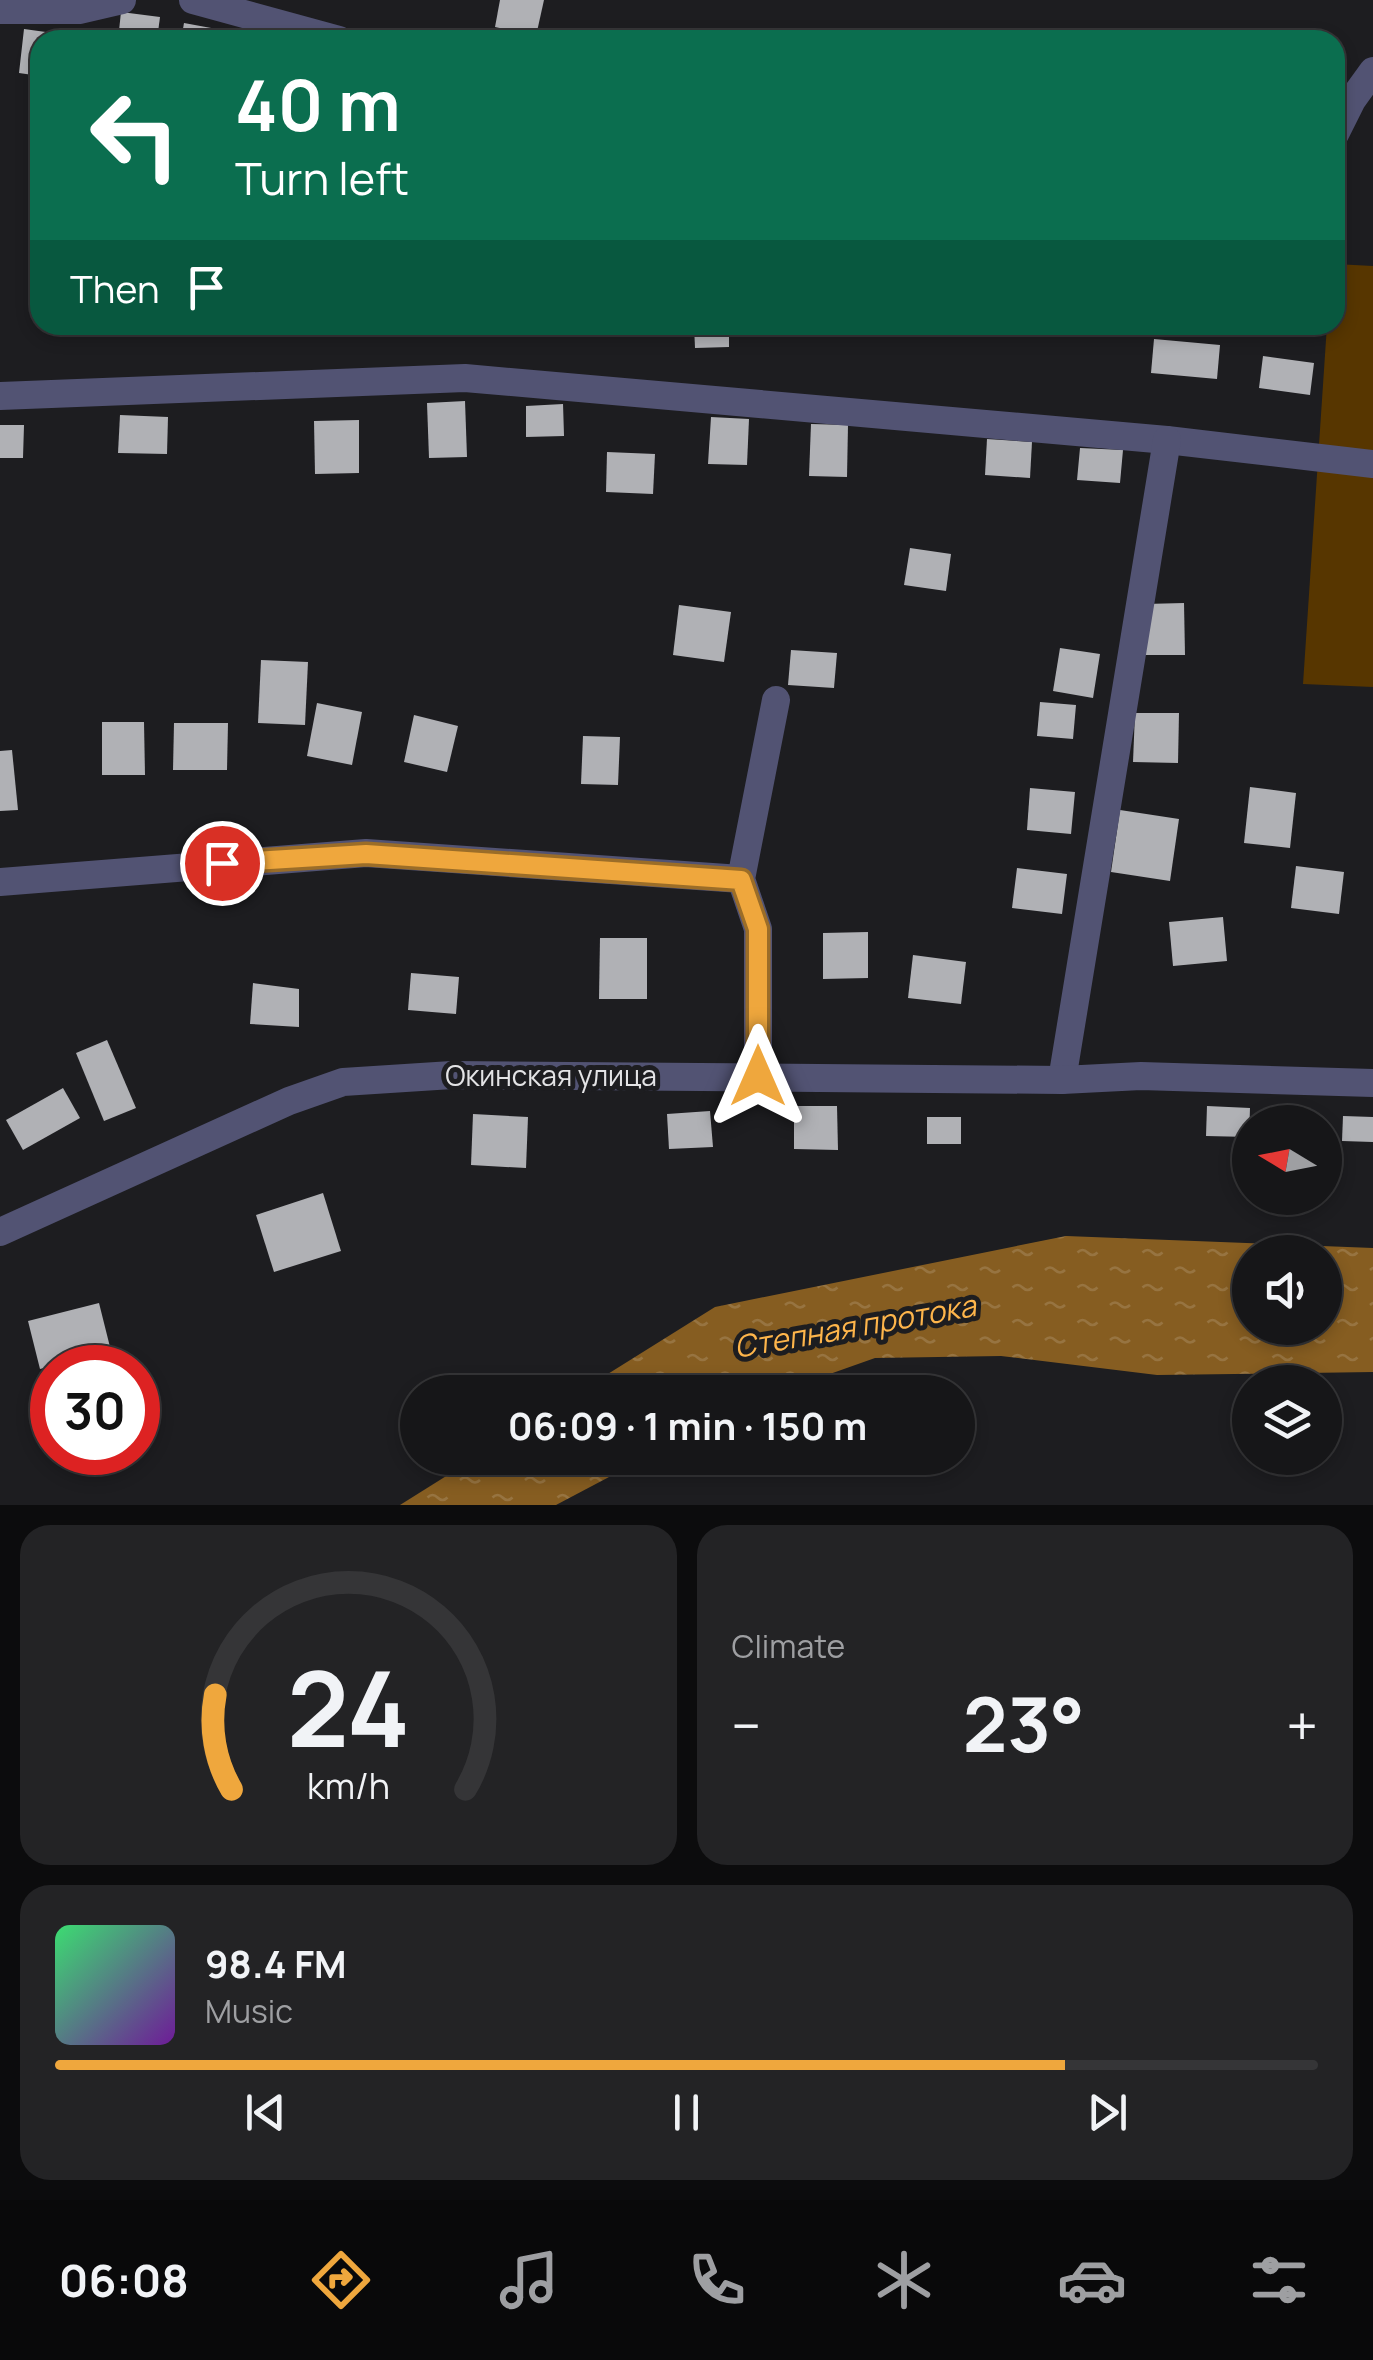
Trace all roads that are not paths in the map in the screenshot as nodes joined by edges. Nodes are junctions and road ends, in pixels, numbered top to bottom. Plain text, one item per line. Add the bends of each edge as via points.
1 (122, 0) edge
2 (193, 0) edge
3 (0, 10) edge
4 (302, 30) edge
5 (1373, 71) edge
6 (1345, 114) edge
7 (0, 396) edge
8 (1167, 440) junction
9 (1373, 464) edge
10 (776, 700) dead end
11 (741, 880) junction
12 (0, 882) edge
13 (758, 1076) junction
14 (1062, 1080) junction
15 (1373, 1083) edge
16 (0, 1232) edge

1 - 3 street via 79,10
2 - 4 street
5 - 6 street
7 - 8 street via 465,378
8 - 9 street
8 - 14 street
10 - 11 street
11 - 12 street via 366,854
11 - 13 street via 758,929
13 - 14 street, Окинская улица
13 - 16 street, Окинская улица via 452,1075 344,1082
14 - 15 street, Окинская улица

